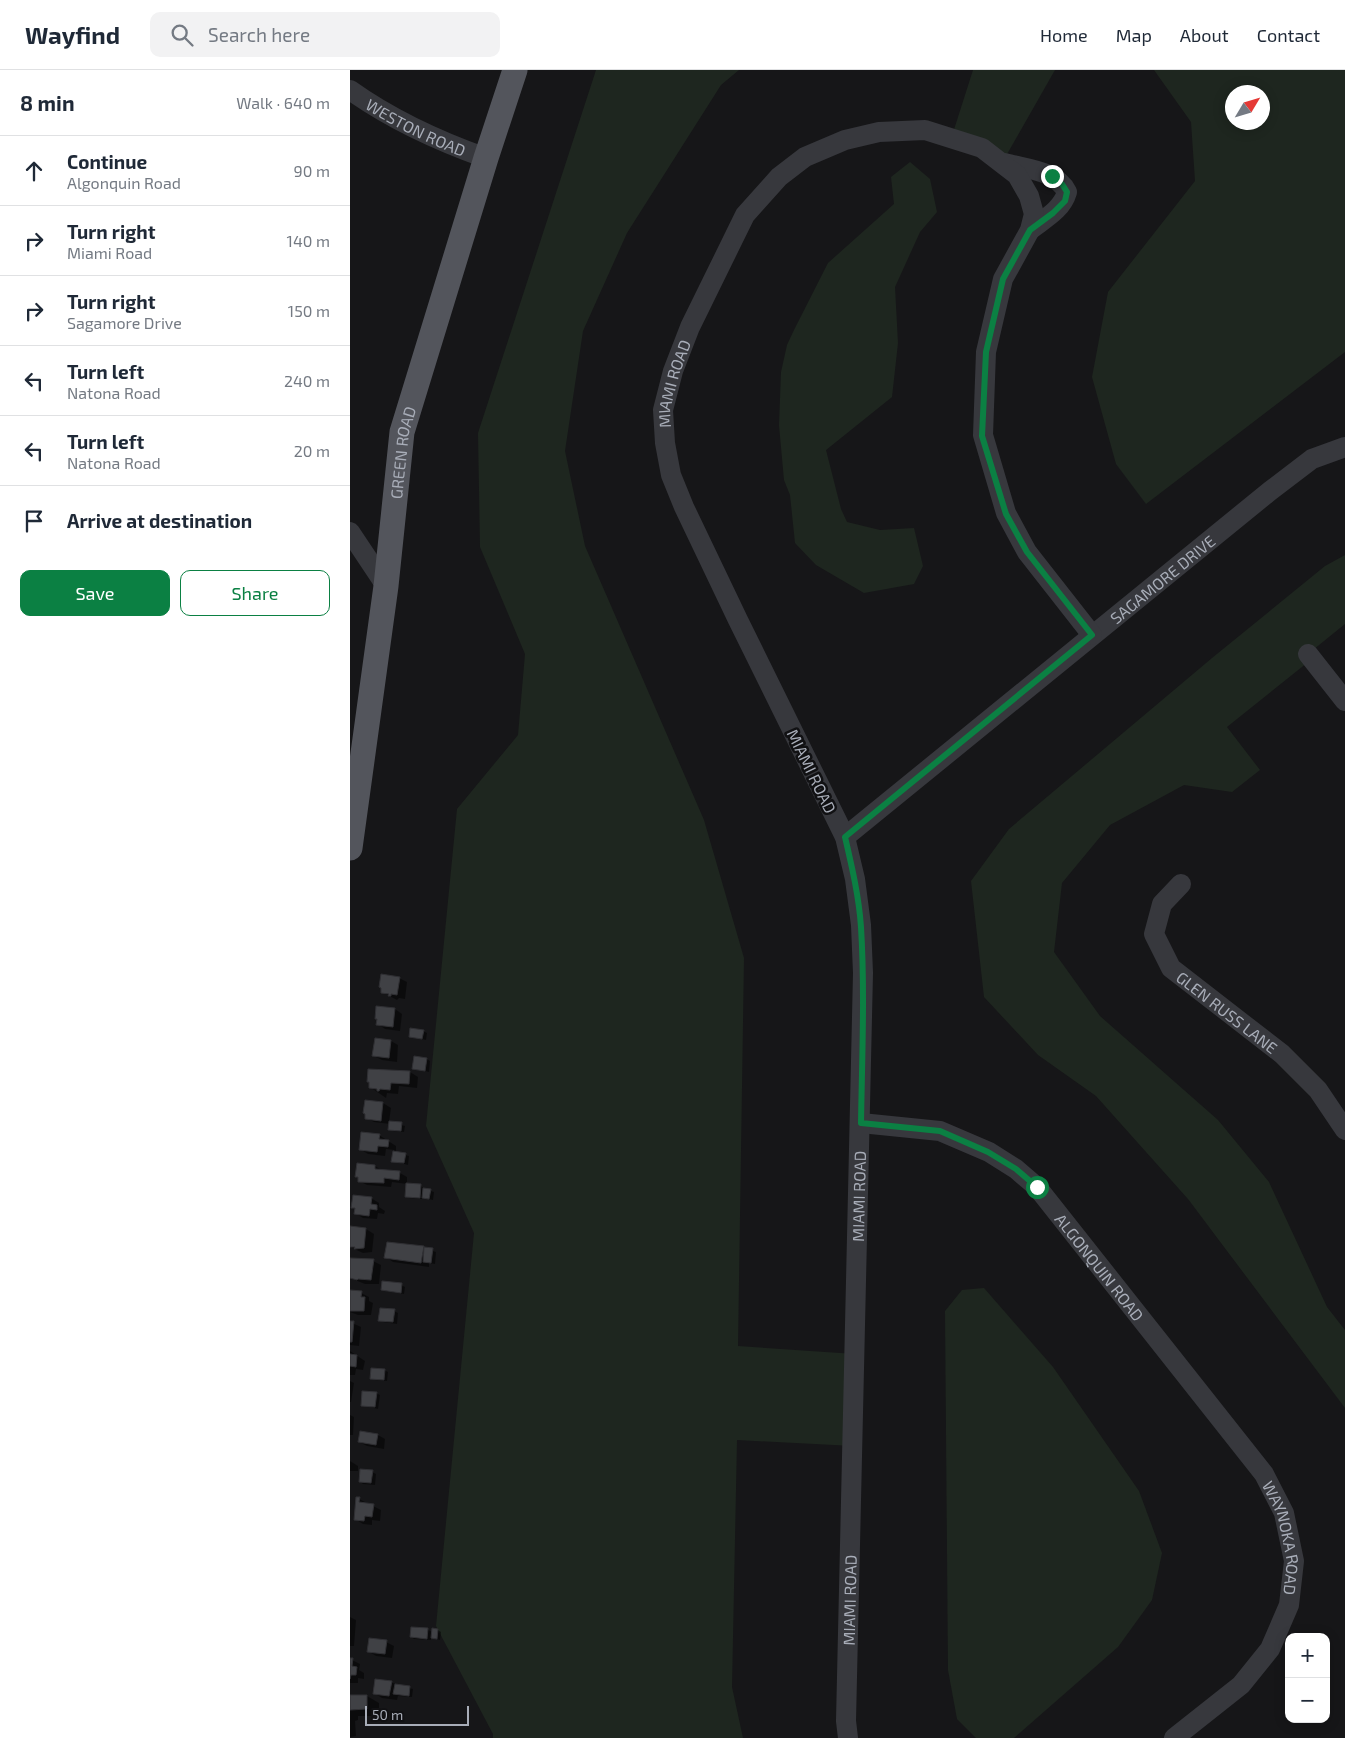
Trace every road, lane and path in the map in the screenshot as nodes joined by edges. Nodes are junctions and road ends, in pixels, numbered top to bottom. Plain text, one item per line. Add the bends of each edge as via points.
1 (515, 70) edge
2 (350, 90) edge
3 (486, 158) junction
4 (1009, 169) junction
5 (1030, 230) junction
6 (1345, 447) edge
7 (350, 532) edge
8 (386, 586) junction
9 (1092, 635) junction
10 (1308, 654) dead end
11 (1345, 701) edge
12 (845, 837) junction
13 (350, 848) edge
14 (1181, 884) dead end
15 (861, 1123) junction
16 (1345, 1130) edge
17 (1264, 1474) joint
18 (848, 1738) edge
19 (1174, 1738) edge

1 - 3 main road, GREEN ROAD
2 - 3 street, WESTON ROAD via 375,108 442,142
3 - 8 main road, GREEN ROAD via 402,432
4 - 5 street via 1029,196 1034,214
4 - 5 street via 1052,176 1067,192 1065,201
4 - 12 street, MIAMI ROAD via 982,148 925,130 879,132 845,140 805,157 779,177 745,215 690,327 673,370 663,410 664,443 671,475 684,507
5 - 9 street via 1003,279 986,352 982,436 1006,514 1027,552
6 - 9 street, SAGAMORE DRIVE via 1312,459
7 - 8 street
8 - 13 main road, GREEN ROAD
9 - 12 street, SAGAMORE DRIVE
10 - 11 street
12 - 15 street, MIAMI ROAD via 861,926
14 - 16 street, GLEN RUSS LANE via 1162,904 1154,934 1171,968 1282,1054 1318,1090
15 - 17 street, ALGONQUIN ROAD via 940,1131 988,1152 1037,1187
15 - 18 street, MIAMI ROAD
17 - 19 street, WAYNOKA ROAD via 1284,1512 1294,1561 1289,1605 1270,1649 1241,1685

